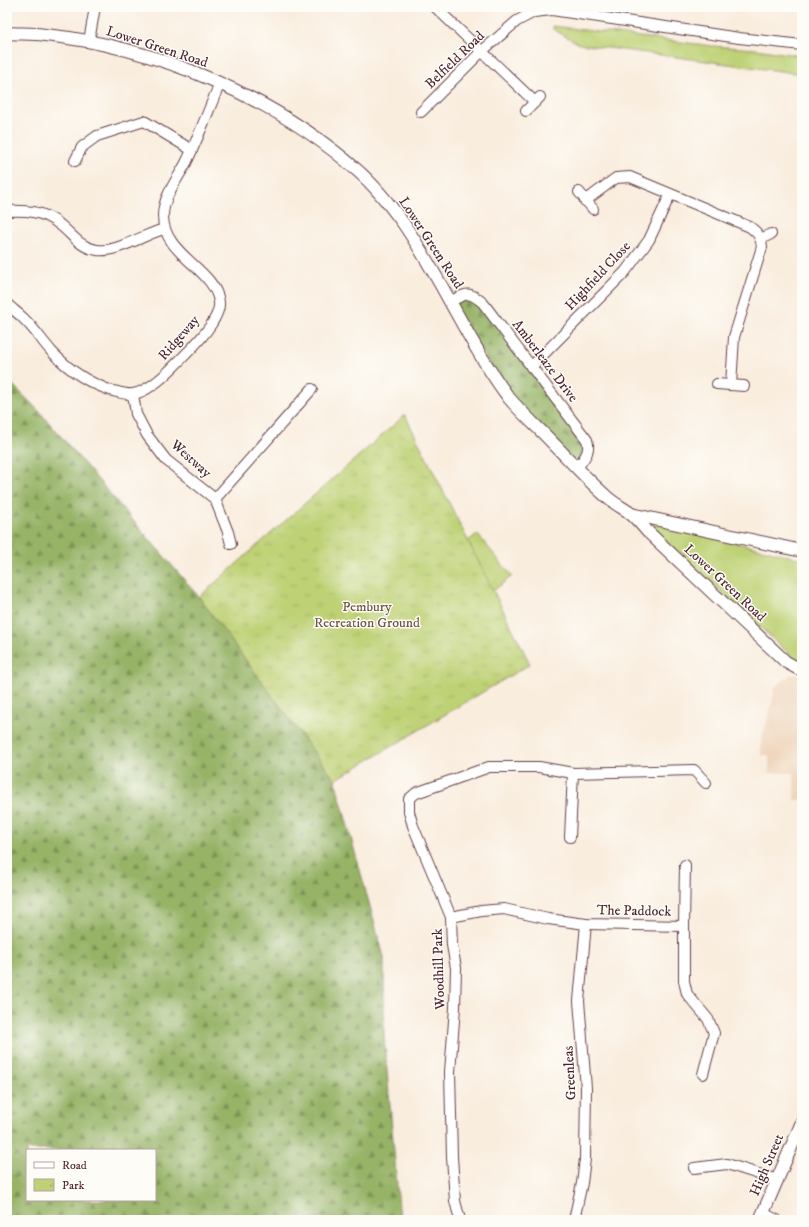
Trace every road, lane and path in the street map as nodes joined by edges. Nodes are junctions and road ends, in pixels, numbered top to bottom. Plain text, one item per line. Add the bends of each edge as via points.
1 (95, 7) edge
2 (435, 7) edge
3 (550, 9) edge
4 (7, 34) edge
5 (89, 41) junction
6 (802, 45) edge
7 (481, 52) junction
8 (220, 83) junction
9 (526, 111) dead end
10 (421, 112) dead end
11 (192, 150) junction
12 (75, 161) dead end
13 (578, 192) dead end
14 (670, 194) junction
15 (586, 200) junction
16 (593, 209) dead end
17 (7, 211) edge
18 (164, 228) junction
19 (771, 234) dead end
20 (761, 239) junction
21 (451, 301) junction
22 (7, 304) edge
23 (531, 367) junction
24 (717, 384) dead end
25 (731, 385) junction
26 (744, 386) dead end
27 (312, 389) dead end
28 (133, 394) junction
29 (577, 468) junction
30 (215, 499) junction
31 (631, 514) junction
32 (231, 544) dead end
33 (802, 551) edge
34 (802, 669) edge
35 (573, 773) junction
36 (706, 783) dead end
37 (570, 838) dead end
38 (686, 866) dead end
39 (451, 917) junction
40 (586, 924) junction
41 (684, 926) junction
42 (703, 1074) dead end
43 (802, 1122) edge
44 (694, 1168) dead end
45 (778, 1180) junction
46 (761, 1216) edge
47 (460, 1220) edge
48 (574, 1220) edge
49 (777, 1220) edge

1 - 5 street
2 - 7 street
3 - 6 street, Belfield Road via 738,38
3 - 7 street, Belfield Road via 534,12 517,21
4 - 5 street, Lower Green Road via 44,34
5 - 8 street, Lower Green Road via 172,64
7 - 9 street via 538,99
7 - 10 street, Belfield Road
8 - 11 street, Ridgeway
8 - 21 street, Lower Green Road via 297,124 360,172 403,223
11 - 12 street via 144,121 97,136 82,147
11 - 18 street, Ridgeway via 166,198
13 - 15 street
14 - 15 street via 630,177 616,178
14 - 20 street via 750,227
14 - 23 street, Highfield Close via 649,240 625,272
15 - 16 street
17 - 18 street via 39,212 59,224 80,243 97,250 115,248
18 - 28 street, Ridgeway via 174,246 213,286 219,303 215,318 200,339 162,379
19 - 20 street
20 - 25 street via 759,260 734,337
21 - 23 street, Amberleaze Drive via 464,295 474,295 479,299
21 - 29 street, Lower Green Road via 488,367 511,400
22 - 28 street via 74,372 102,388
23 - 29 street, Amberleaze Drive via 588,440 589,452
24 - 25 street
25 - 26 street
27 - 30 street
28 - 30 street, Westway via 136,414 147,435 166,460
29 - 31 street, Lower Green Road via 610,500
30 - 32 street, Westway
31 - 33 street, Lower Green Road
31 - 34 street, Lower Green Road via 786,662
35 - 36 street, Woodhill Park via 694,770
35 - 37 street
35 - 39 street, Woodhill Park via 539,767 489,767 416,793 409,799 413,826
38 - 41 street
39 - 40 street, The Paddock via 504,909
39 - 47 street, Woodhill Park via 456,968 450,1072 452,1157 455,1201
40 - 41 street, The Paddock
40 - 48 street, Greenleas via 579,1001 586,1088 585,1159
41 - 42 street, The Paddock via 684,981 687,994 708,1019 714,1033
43 - 45 street, High Street
44 - 45 street via 727,1164
45 - 46 street, High Street
46 - 49 street

